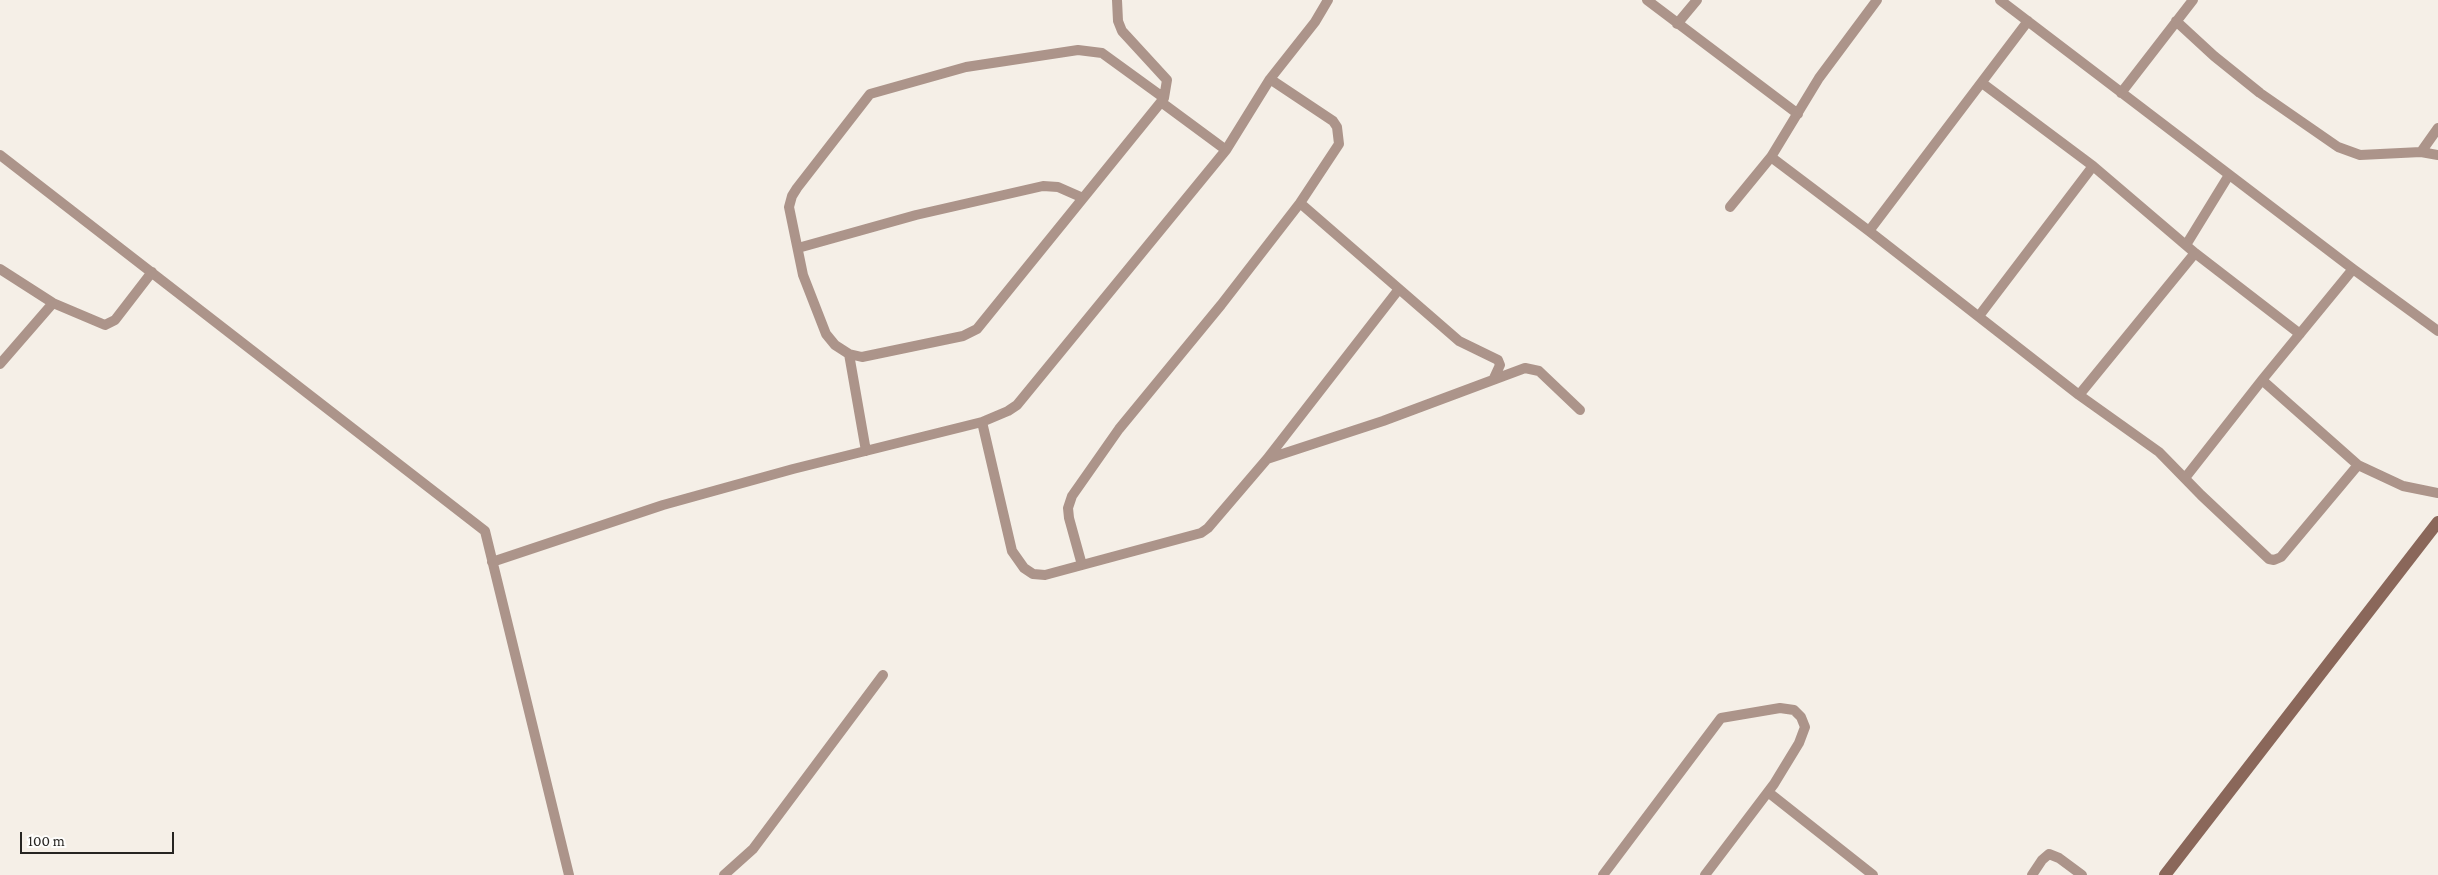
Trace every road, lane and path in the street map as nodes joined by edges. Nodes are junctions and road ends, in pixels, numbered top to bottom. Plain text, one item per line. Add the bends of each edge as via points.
1 (1117, 0) edge
2 (1328, 0) edge
3 (1648, 0) edge
4 (1697, 0) edge
5 (2000, 0) edge
6 (2193, 0) edge
7 (1872, 2) edge
8 (2028, 21) junction
9 (2176, 21) junction
10 (1678, 24) junction
11 (1270, 79) junction
12 (1982, 82) junction
13 (2121, 92) junction
14 (1163, 100) junction
15 (1798, 114) junction
16 (2438, 128) edge
17 (1226, 150) junction
18 (2421, 152) junction
19 (0, 155) edge
20 (2438, 155) edge
21 (1771, 157) junction
22 (2093, 166) junction
23 (2229, 175) junction
24 (1084, 198) junction
25 (1300, 203) junction
26 (1730, 207) dead end
27 (1869, 230) junction
28 (2186, 245) junction
29 (798, 248) junction
30 (2195, 252) junction
31 (0, 269) edge
32 (2353, 269) junction
33 (152, 272) junction
34 (1399, 289) junction
35 (53, 303) junction
36 (1979, 316) junction
37 (2438, 331) edge
38 (2300, 334) junction
39 (849, 354) junction
40 (0, 364) edge
41 (1494, 378) junction
42 (2262, 380) junction
43 (2079, 395) junction
44 (1580, 410) dead end
45 (982, 422) junction
46 (866, 451) junction
47 (1267, 459) junction
48 (2358, 465) junction
49 (2185, 478) junction
50 (2438, 493) edge
51 (2438, 522) edge
52 (492, 562) junction
53 (1082, 565) junction
54 (882, 676) dead end
55 (1768, 792) junction
56 (569, 875) edge
57 (724, 875) edge
58 (1603, 875) edge
59 (1705, 875) edge
60 (1873, 875) edge
61 (2032, 875) edge
62 (2082, 875) edge
63 (2165, 875) edge

1 - 14 street via 1122,31 1166,78
2 - 11 street via 1315,22
3 - 10 street
4 - 10 street
5 - 8 street
6 - 9 street
7 - 15 street
8 - 12 street
8 - 13 street
9 - 13 street
9 - 18 street via 2260,93 2338,147 2360,155
10 - 15 street
11 - 17 street
11 - 25 street via 1334,121 1338,127 1339,144
12 - 22 street
12 - 27 street
13 - 23 street
14 - 17 street
14 - 24 street
14 - 29 street via 1102,53 1084,50 966,67 870,94 792,196 789,207
15 - 21 street
16 - 18 street
17 - 45 street via 1017,405
18 - 20 street
19 - 33 street
21 - 26 street
21 - 27 street
22 - 28 street
22 - 36 street
23 - 28 street
23 - 32 street
24 - 29 street via 1058,187 1043,186
24 - 39 street via 977,329 963,336 879,355 862,357
25 - 34 street
25 - 53 street via 1119,429 1072,496 1069,518
27 - 36 street
28 - 30 street
29 - 39 street via 803,275 826,334 834,345
30 - 38 street
30 - 43 street
31 - 35 street
32 - 37 street
32 - 38 street
33 - 35 street via 115,320 105,325
33 - 52 street via 485,531
34 - 41 street via 1459,341 1498,360 1500,365
34 - 47 street
35 - 40 street
36 - 43 street
38 - 42 street
39 - 46 street
41 - 44 street via 1533,368
41 - 47 street via 1383,421
42 - 48 street
42 - 49 street
43 - 49 street via 2150,445
45 - 46 street
45 - 53 street via 1012,551 1018,561 1033,574 1045,575
46 - 52 street via 662,505
47 - 53 street via 1204,531
48 - 49 street via 2281,557 2274,560 2265,556
48 - 50 street via 2408,488
51 - 63 street
52 - 56 street
54 - 57 street via 753,849
55 - 58 street via 1803,735 1803,722 1798,713 1790,708 1771,709 1721,718
55 - 59 street
55 - 60 street
61 - 62 street via 2050,854

